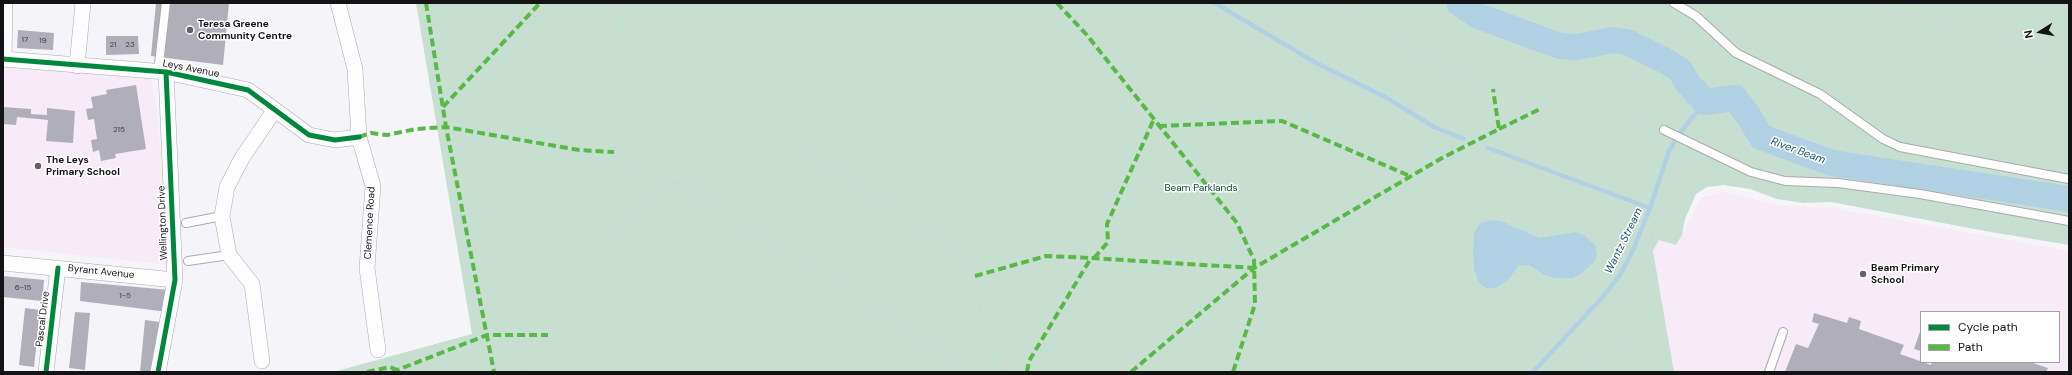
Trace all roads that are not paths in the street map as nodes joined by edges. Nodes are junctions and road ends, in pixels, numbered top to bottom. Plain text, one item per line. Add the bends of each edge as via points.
1 (5, 3) edge
2 (83, 3) edge
3 (166, 3) edge
4 (338, 3) edge
5 (1674, 3) edge
6 (3, 59) edge
7 (77, 66) junction
8 (162, 72) junction
9 (274, 111) junction
10 (1664, 130) road end
11 (359, 137) junction
12 (2069, 179) edge
13 (222, 216) junction
14 (2069, 221) edge
15 (186, 222) dead end
16 (229, 255) junction
17 (188, 261) dead end
18 (3, 263) edge
19 (58, 268) junction
20 (174, 280) junction
21 (1783, 332) dead end
22 (378, 350) dead end
23 (262, 361) dead end
24 (46, 372) edge
25 (158, 372) edge
26 (1769, 372) edge

1 - 6 street
2 - 7 street
3 - 8 lane
4 - 11 street, Clemence Road via 355,69
5 - 12 lane via 1696,16 1736,52 1820,94 1883,139 1900,147
6 - 7 street, Leys Avenue
7 - 8 street, Leys Avenue
8 - 9 street, Leys Avenue via 248,90
8 - 20 street, Wellington Drive
9 - 11 street, Leys Avenue via 309,135 335,140
9 - 13 street via 242,158 227,188
10 - 14 lane via 1751,172 1784,181 1838,183 1920,194
11 - 22 street, Clemence Road via 373,186 367,268
13 - 15 lane
13 - 16 street
16 - 17 lane
16 - 23 street via 252,284
18 - 19 street, Byrant Avenue
19 - 20 street, Byrant Avenue
19 - 24 street, Pascal Drive
20 - 25 street, Wellington Drive via 173,299
21 - 26 lane

